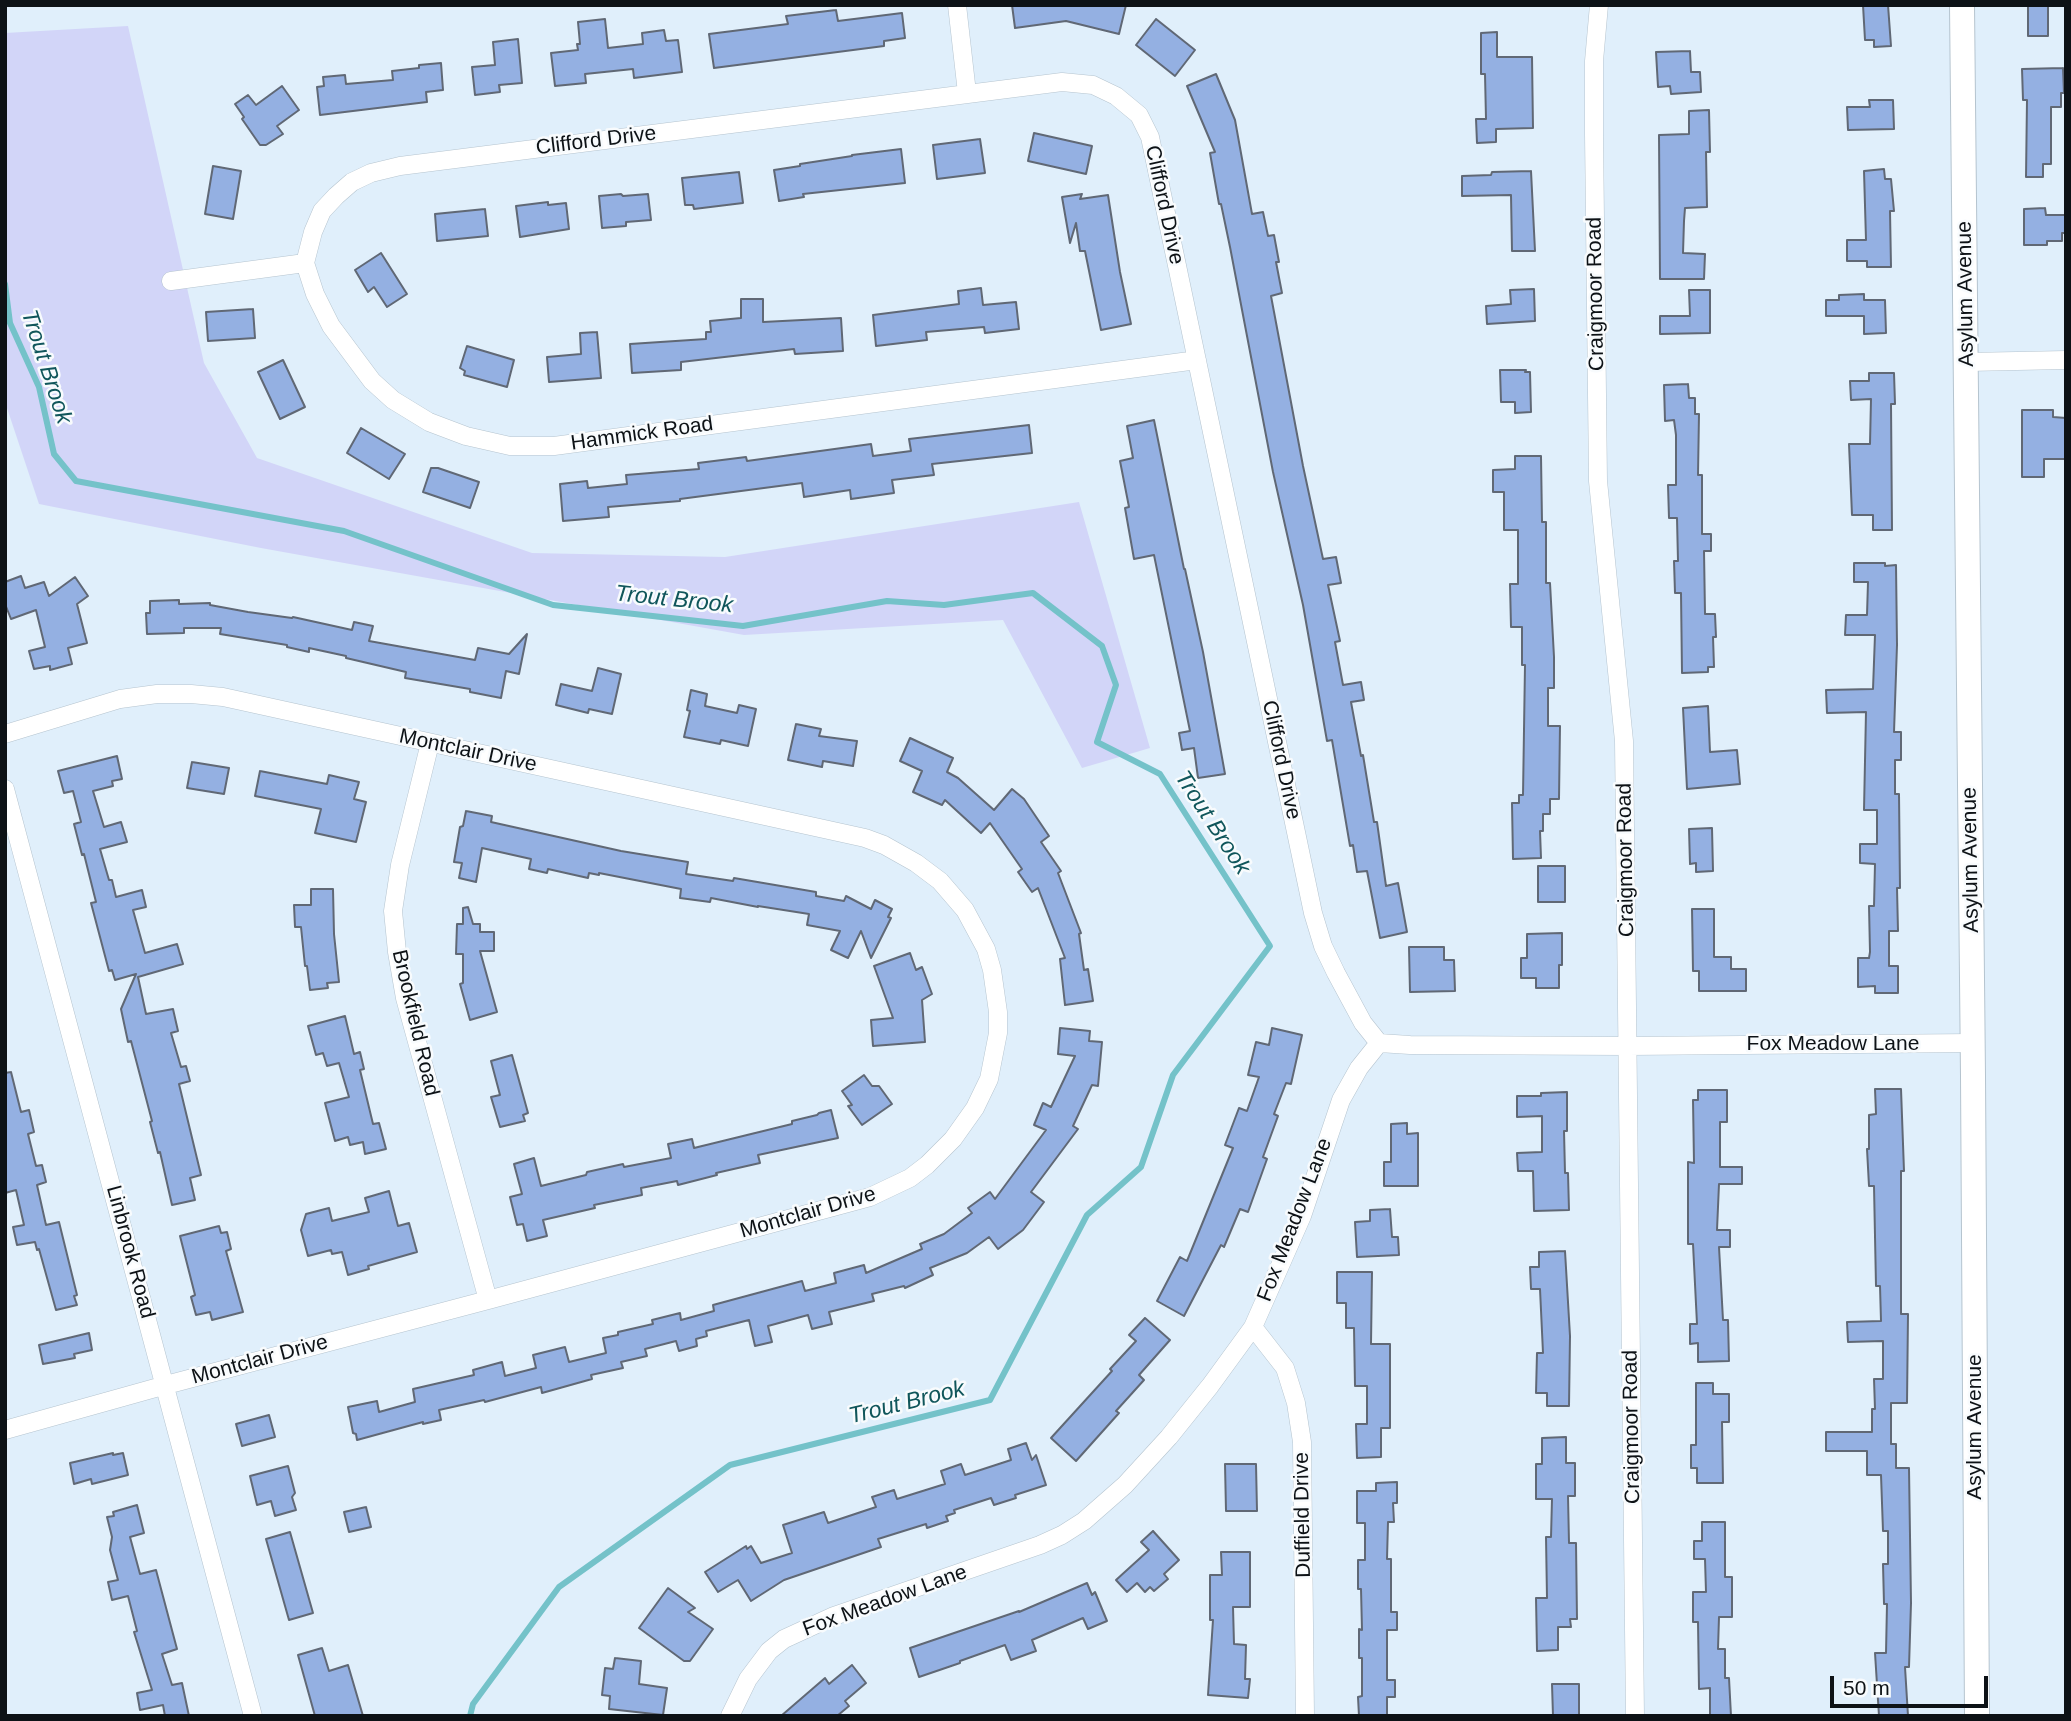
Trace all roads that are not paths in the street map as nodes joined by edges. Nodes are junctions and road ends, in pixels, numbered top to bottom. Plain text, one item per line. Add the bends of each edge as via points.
1 (957, 5) edge
2 (1600, 5) edge
3 (1962, 5) edge
4 (967, 93) junction
5 (305, 263) junction
6 (171, 281) dead end
7 (1196, 360) junction
8 (2066, 360) edge
9 (1967, 362) junction
10 (5, 734) edge
11 (430, 743) junction
12 (5, 789) edge
13 (1973, 1043) junction
14 (1379, 1044) junction
15 (1628, 1046) junction
16 (488, 1300) junction
17 (1253, 1326) junction
18 (166, 1385) junction
19 (5, 1430) edge
20 (253, 1716) edge
21 (730, 1716) edge
22 (1306, 1716) edge
23 (1635, 1716) edge
24 (1977, 1716) edge

1 - 4 street
2 - 15 street, Craigmoor Road via 1594,61 1598,481 1624,741
3 - 9 main road, Asylum Avenue
4 - 5 street, Clifford Drive via 381,171 352,182 322,211
4 - 7 street, Clifford Drive via 1062,82 1093,85 1139,115 1150,137
5 - 6 street
5 - 7 street, Hammick Road via 331,326 352,358 393,400 429,422 510,446 554,446
7 - 14 street, Clifford Drive via 1312,913 1336,973
8 - 9 street
9 - 13 main road, Asylum Avenue
10 - 11 street, Montclair Drive via 120,699 191,694 259,704
11 - 16 street, Brookfield Road via 400,865 393,911 397,952 405,998
11 - 16 street, Montclair Drive via 884,845 928,871 965,910 986,949 996,989 996,1049 989,1079 953,1139 910,1178 855,1202
12 - 18 street, Linbrook Road
13 - 15 street, Fox Meadow Lane
13 - 24 main road, Asylum Avenue
14 - 15 street, Fox Meadow Lane
14 - 17 street, Fox Meadow Lane via 1341,1100 1302,1216
15 - 23 street, Craigmoor Road
16 - 18 street, Montclair Drive
17 - 21 street, Fox Meadow Lane via 1169,1437 1084,1521 1040,1545 834,1616 784,1639 748,1679
17 - 22 street, Duffield Drive via 1285,1368 1302,1442
18 - 19 street, Montclair Drive
18 - 20 street, Linbrook Road

